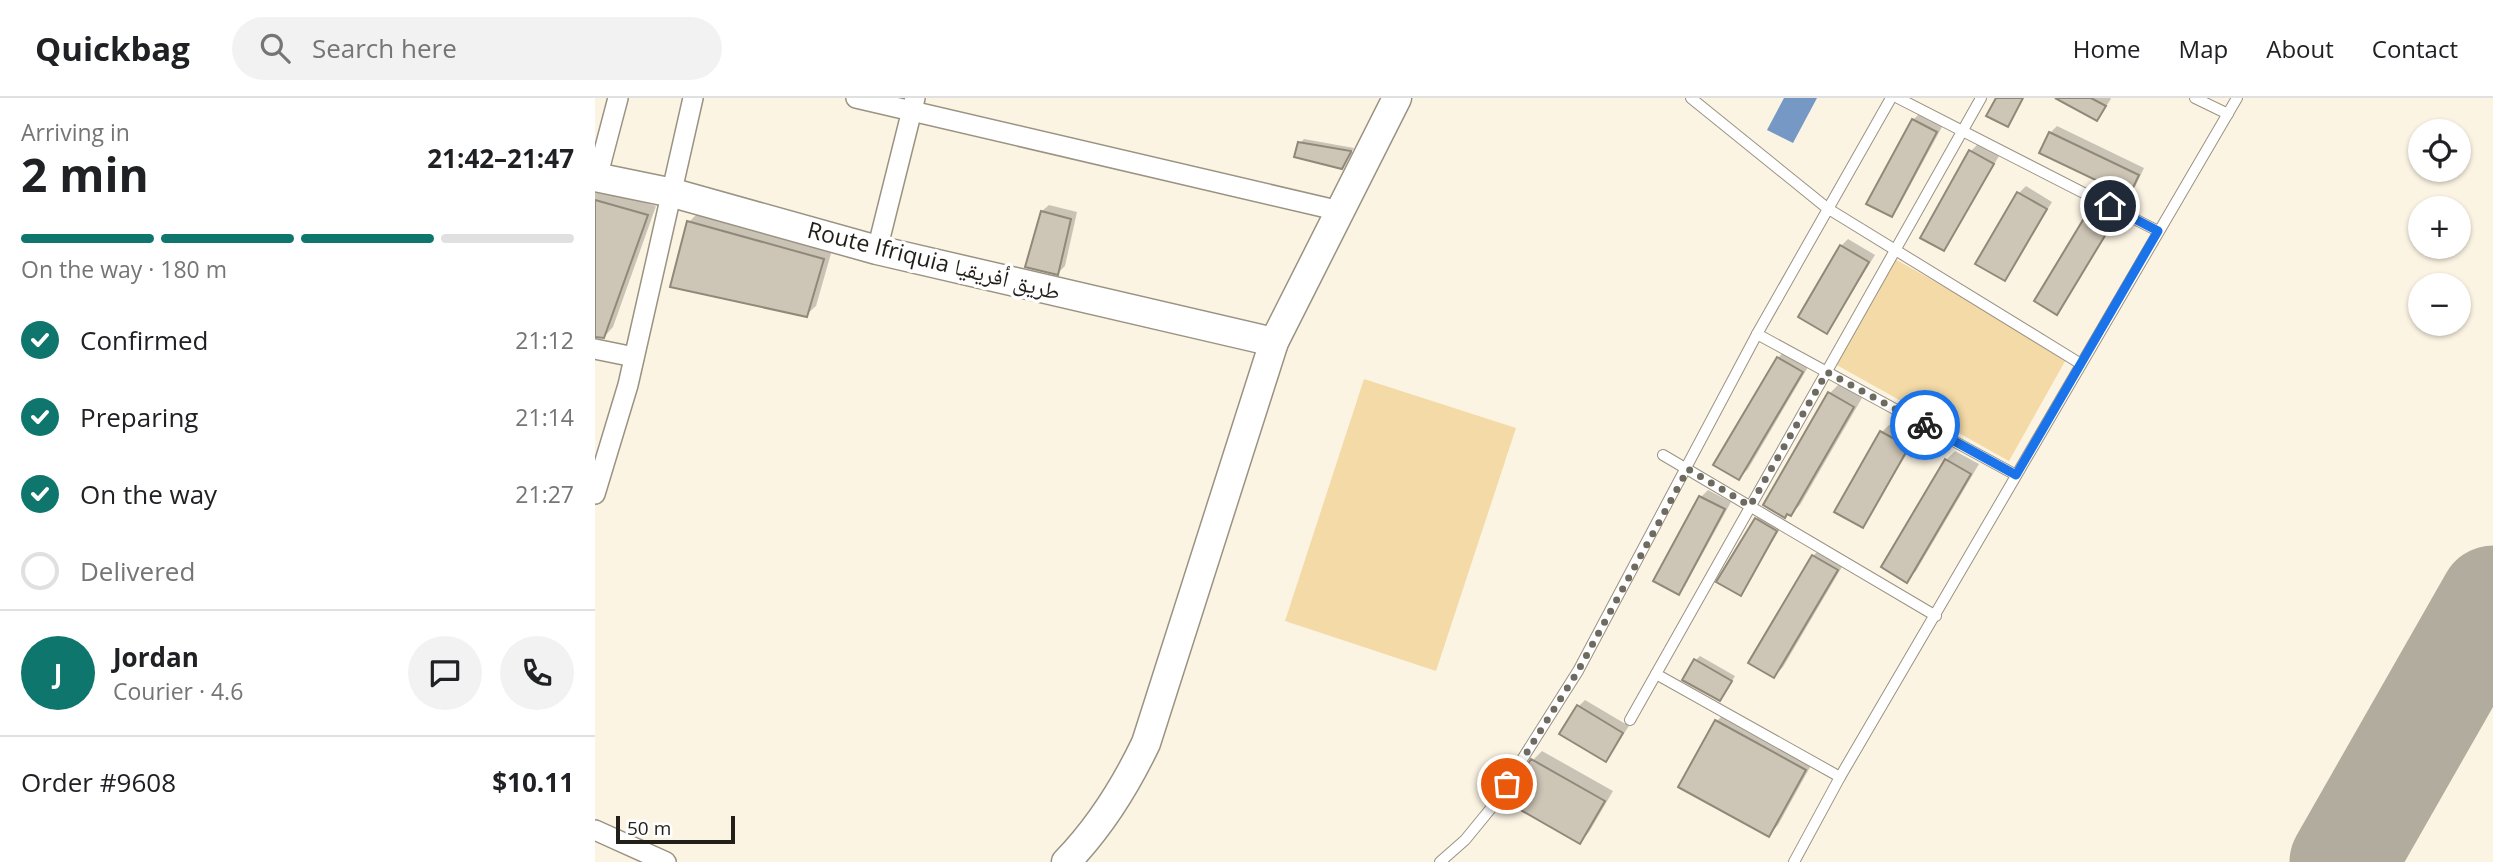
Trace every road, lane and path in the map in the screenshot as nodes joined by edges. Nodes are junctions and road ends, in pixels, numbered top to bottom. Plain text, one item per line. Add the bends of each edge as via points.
1 (618, 98) edge
2 (693, 98) edge
3 (856, 98) edge
4 (1691, 98) edge
5 (1891, 98) edge
6 (1898, 98) edge
7 (1981, 98) edge
8 (2195, 98) edge
9 (2237, 98) edge
10 (1393, 99) edge
11 (913, 106) edge
12 (2228, 114) junction
13 (1963, 131) junction
14 (596, 177) edge
15 (673, 193) junction
16 (1828, 208) junction
17 (1340, 211) junction
18 (2158, 231) junction
19 (877, 250) junction
20 (1895, 252) junction
21 (1757, 334) junction
22 (1274, 342) junction
23 (595, 349) edge
24 (634, 357) junction
25 (2081, 364) junction
26 (1827, 372) junction
27 (1663, 455) dead end
28 (1688, 469) junction
29 (2016, 475) junction
30 (595, 494) edge
31 (1750, 506) junction
32 (1936, 616) junction
33 (1656, 674) junction
34 (1630, 720) dead end
35 (1840, 778) junction
36 (595, 830) edge
37 (666, 862) edge
38 (1066, 862) edge
39 (1440, 862) edge
40 (1794, 862) edge

1 - 14 street
2 - 15 street
3 - 11 street
4 - 16 lane
5 - 16 lane
6 - 13 lane
7 - 13 lane
8 - 12 lane
9 - 12 lane
10 - 17 street
11 - 17 street
11 - 19 street
12 - 18 lane
13 - 18 lane
13 - 20 lane
14 - 15 street, Route Ifriquia طريق أفريقيا
15 - 19 street, Route Ifriquia طريق أفريقيا
15 - 24 street
16 - 20 lane
16 - 21 lane
17 - 22 street
18 - 25 lane
19 - 22 street, Route Ifriquia طريق أفريقيا
20 - 25 lane
20 - 26 lane
21 - 26 lane
21 - 28 lane
22 - 38 street via 1146,743 1126,785 1093,834
23 - 24 street
24 - 30 street
25 - 29 lane
26 - 29 lane
26 - 31 lane
27 - 28 lane
28 - 31 lane
28 - 39 lane via 1571,682 1492,807
29 - 32 lane
31 - 32 lane
31 - 33 lane
32 - 35 lane
33 - 34 lane
33 - 35 lane
35 - 40 lane
36 - 37 street

